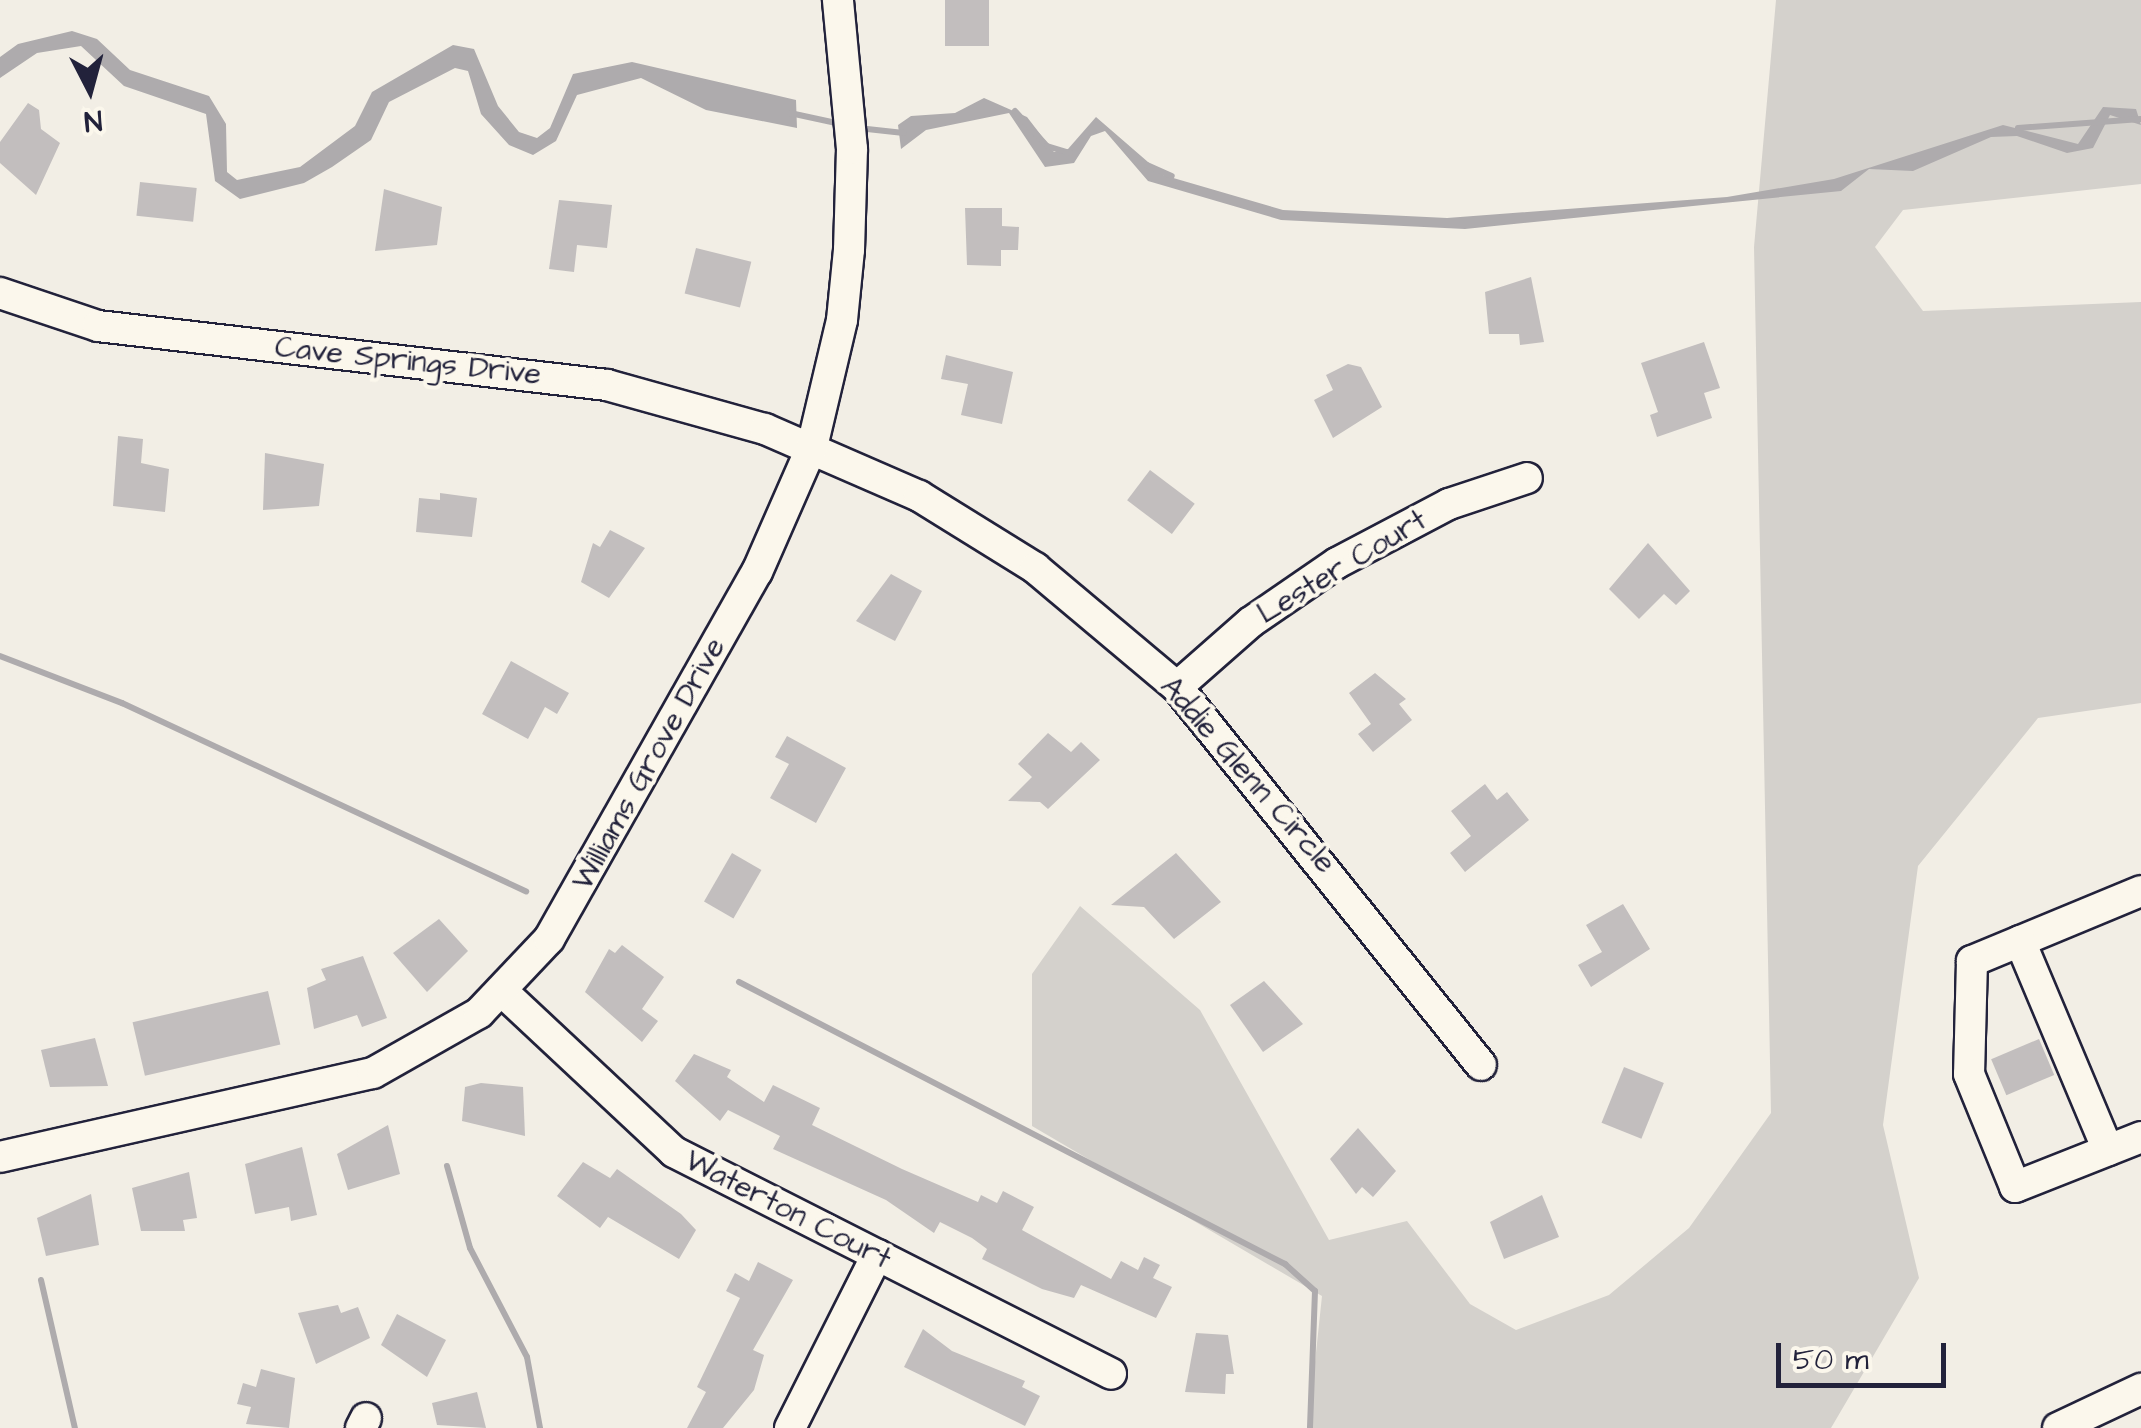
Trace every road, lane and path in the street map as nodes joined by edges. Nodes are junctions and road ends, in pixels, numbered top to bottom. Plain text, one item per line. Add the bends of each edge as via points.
1 (838, 0) edge
2 (0, 293) edge
3 (812, 447) junction
4 (1526, 478) dead end
5 (1177, 687) junction
6 (2141, 891) edge
7 (2020, 941) junction
8 (503, 992) junction
9 (1481, 1065) dead end
10 (2141, 1137) edge
11 (2108, 1150) junction
12 (0, 1157) edge
13 (876, 1255) junction
14 (1111, 1374) dead end
15 (2141, 1389) edge
16 (790, 1428) edge
17 (2058, 1428) edge

1 - 3 street, Williams Grove Drive via 852,150 850,250 842,320
2 - 3 street, Cave Springs Drive via 98,326 607,385
3 - 5 street, Addie Glenn Circle via 997,543
3 - 8 street, Williams Grove Drive via 772,544 574,898
4 - 5 street, Lester Court via 1448,504 1337,564 1251,622
5 - 9 street, Addie Glenn Circle
6 - 7 street
7 - 11 street
7 - 11 street via 1972,961 1968,1074 2016,1187
8 - 12 street, Williams Grove Drive via 433,1044 355,1080
8 - 13 street, Waterton Court via 674,1152
10 - 11 street
13 - 14 street, Waterton Court
13 - 16 street
15 - 17 street

